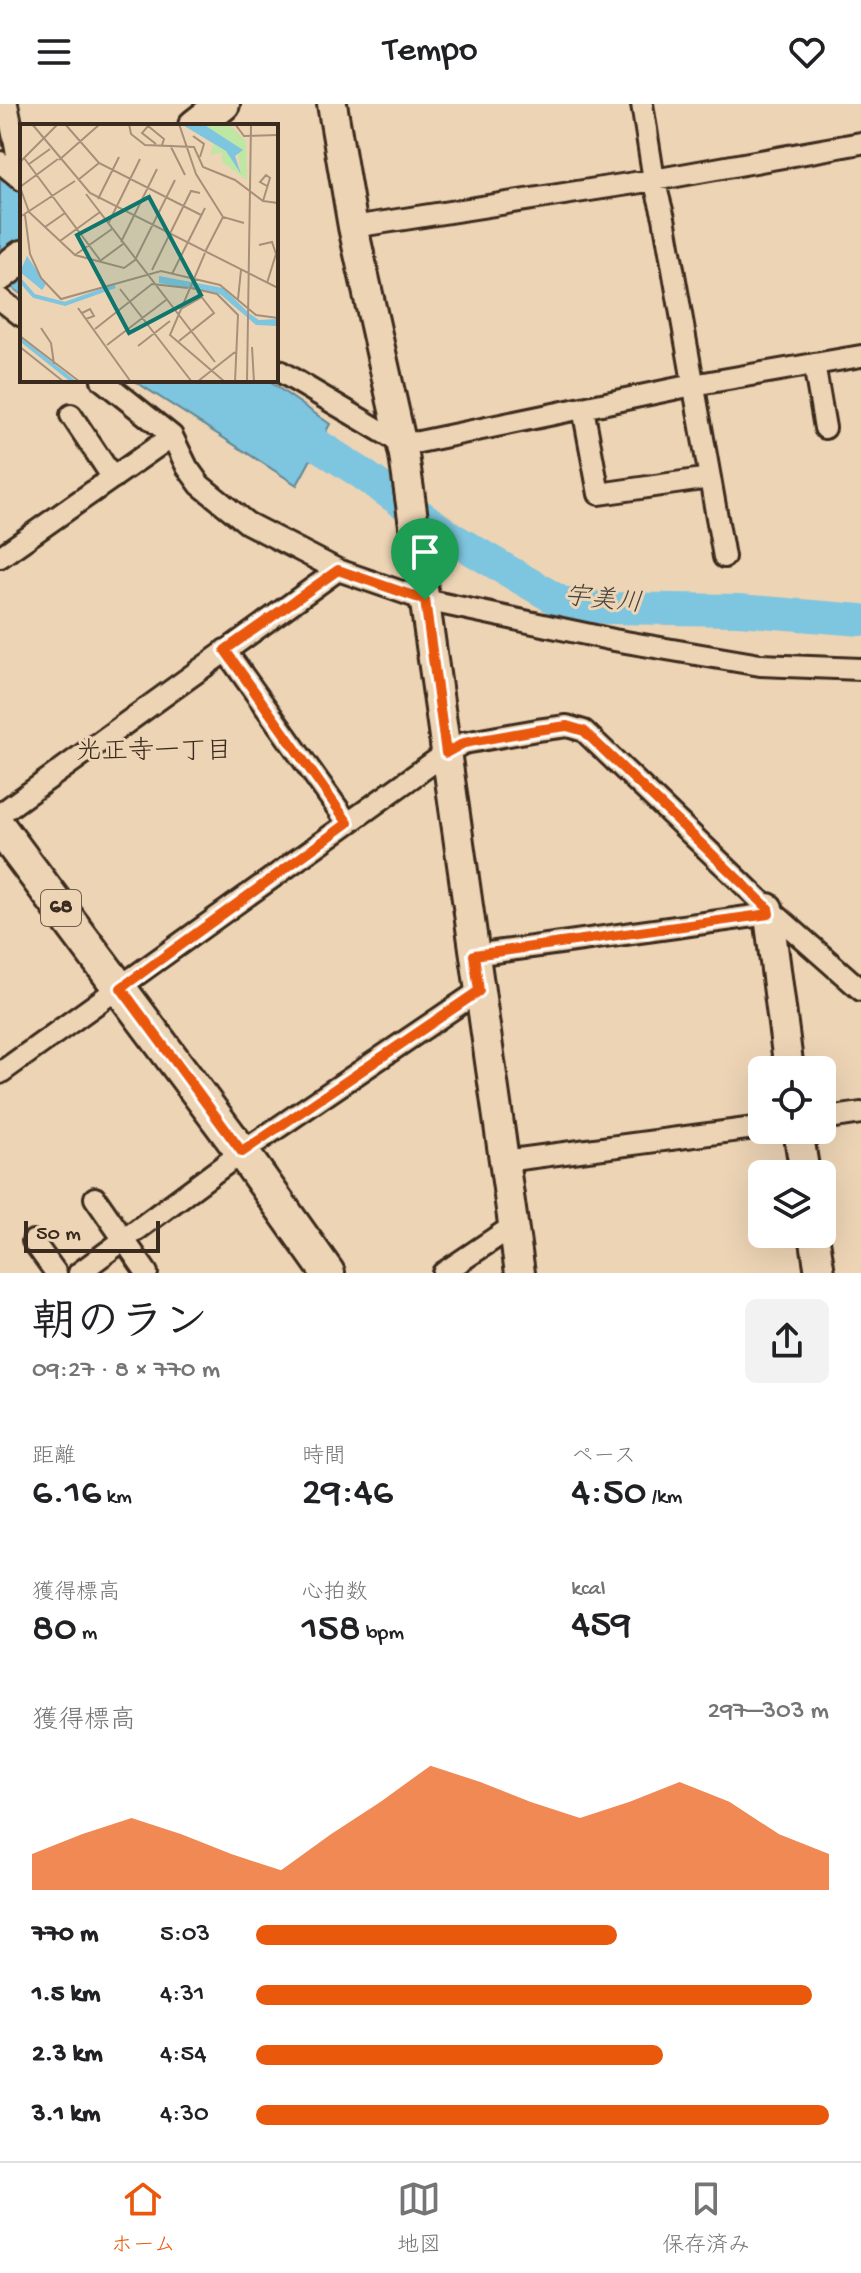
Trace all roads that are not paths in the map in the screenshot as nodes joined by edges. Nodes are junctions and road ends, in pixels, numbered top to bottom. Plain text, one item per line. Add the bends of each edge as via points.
1 (7, 104) edge
2 (223, 104) edge
3 (332, 104) edge
4 (642, 104) edge
5 (198, 124) edge
6 (861, 143) edge
7 (9, 161) edge
8 (654, 180) junction
9 (353, 227) junction
10 (20, 259) edge
11 (0, 274) edge
12 (0, 299) edge
13 (20, 314) edge
14 (861, 356) edge
15 (814, 364) junction
16 (278, 370) edge
17 (104, 382) edge
18 (693, 385) junction
19 (583, 408) junction
20 (71, 415) dead end
21 (825, 428) dead end
22 (172, 436) junction
23 (403, 449) junction
24 (113, 478) junction
25 (710, 478) junction
26 (0, 557) edge
27 (724, 557) dead end
28 (338, 570) junction
29 (423, 588) junction
30 (225, 650) junction
31 (861, 669) edge
32 (446, 753) junction
33 (0, 814) edge
34 (348, 823) junction
35 (0, 828) edge
36 (768, 911) junction
37 (474, 955) junction
38 (121, 988) junction
39 (861, 990) edge
40 (479, 991) junction
41 (787, 1056) edge
42 (0, 1073) edge
43 (861, 1113) edge
44 (836, 1117) edge
45 (748, 1129) edge
46 (242, 1152) junction
47 (504, 1161) junction
48 (95, 1198) dead end
49 (513, 1226) junction
50 (124, 1239) junction
51 (33, 1241) dead end
52 (816, 1248) edge
53 (56, 1273) edge
54 (79, 1273) edge
55 (147, 1273) edge
56 (328, 1273) edge
57 (443, 1273) edge
58 (520, 1273) edge
59 (820, 1273) edge

1 - 7 street
2 - 5 main road
3 - 9 street
4 - 8 street
6 - 8 street
8 - 9 street
8 - 18 street
9 - 23 street
10 - 11 main road
12 - 13 street
14 - 15 street
15 - 18 street
15 - 21 street
16 - 23 street
17 - 22 street
18 - 19 street
18 - 25 street
19 - 23 street
19 - 25 street via 599,494
20 - 24 street
22 - 24 street
22 - 28 street via 200,485 247,523
23 - 29 street
24 - 26 street
25 - 27 street
28 - 29 street
28 - 30 street
29 - 31 street via 614,640 760,665
29 - 32 street
30 - 33 street
30 - 34 street
32 - 34 street
32 - 36 street via 464,743 537,730 567,726 584,731
32 - 37 street
34 - 38 street
35 - 38 main road, 68
36 - 37 street
36 - 39 street
36 - 41 street
37 - 40 street
38 - 42 street
38 - 46 main road, 68
40 - 46 street
40 - 47 street
43 - 44 street
45 - 47 street
46 - 50 street
46 - 56 main road, 68
47 - 49 street
48 - 50 street
49 - 57 street
49 - 58 street
50 - 54 street
50 - 55 street
51 - 53 street
52 - 59 street

